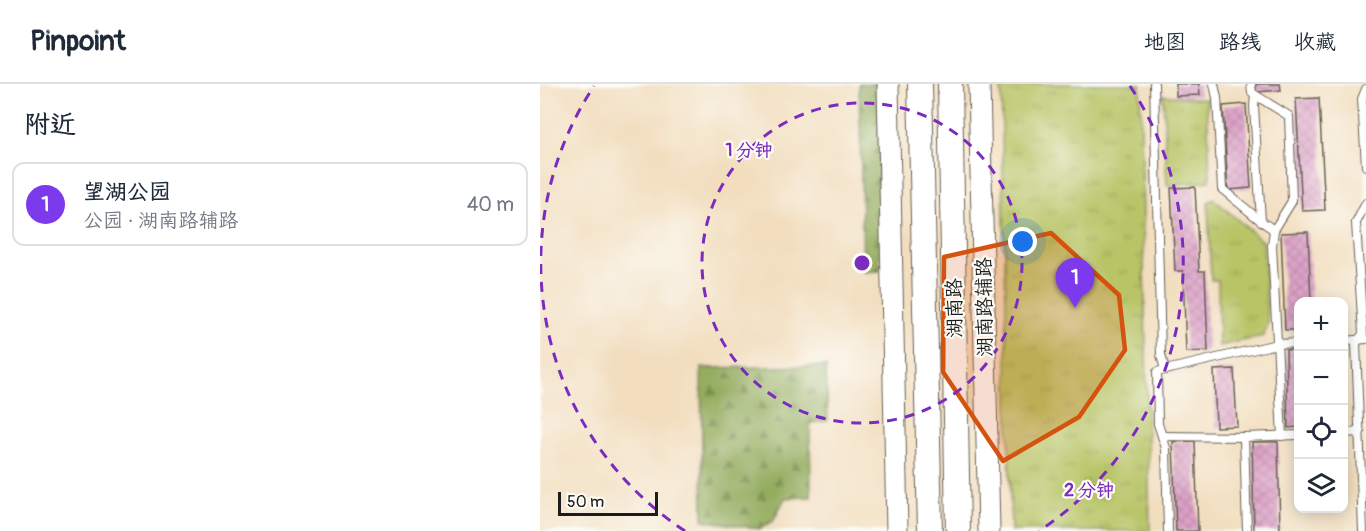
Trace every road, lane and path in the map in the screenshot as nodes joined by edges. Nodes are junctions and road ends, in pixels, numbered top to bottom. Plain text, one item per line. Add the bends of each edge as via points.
1 (888, 84) edge
2 (920, 84) edge
3 (950, 84) edge
4 (979, 84) edge
5 (1154, 84) edge
6 (1214, 84) edge
7 (1251, 84) edge
8 (1366, 89) edge
9 (1255, 95) junction
10 (1366, 166) edge
11 (1366, 203) edge
12 (1261, 221) junction
13 (1274, 230) junction
14 (1362, 340) edge
15 (1294, 343) edge
16 (1277, 344) junction
17 (1165, 370) junction
18 (1360, 432) junction
19 (1348, 433) edge
20 (1294, 435) edge
21 (1162, 436) junction
22 (1282, 436) junction
23 (1244, 437) junction
24 (897, 531) edge
25 (930, 531) edge
26 (958, 531) edge
27 (989, 531) edge
28 (1168, 531) edge
29 (1247, 531) edge
30 (1363, 531) edge

1 - 24 street
2 - 25 main road
3 - 26 main road, 湖南路
4 - 27 street, 湖南路辅路
5 - 17 lane via 1161,355
6 - 12 lane via 1222,189
7 - 9 lane
8 - 10 lane via 1362,99
9 - 12 lane
9 - 13 lane via 1289,116 1292,201
11 - 14 lane via 1356,223
12 - 13 lane
13 - 16 lane
14 - 18 lane via 1356,343
15 - 16 lane
16 - 17 lane
16 - 22 lane
17 - 21 lane via 1157,372 1158,424
18 - 19 lane
18 - 30 lane
20 - 22 lane
21 - 23 lane
21 - 28 lane via 1166,448
22 - 23 lane
23 - 29 lane

